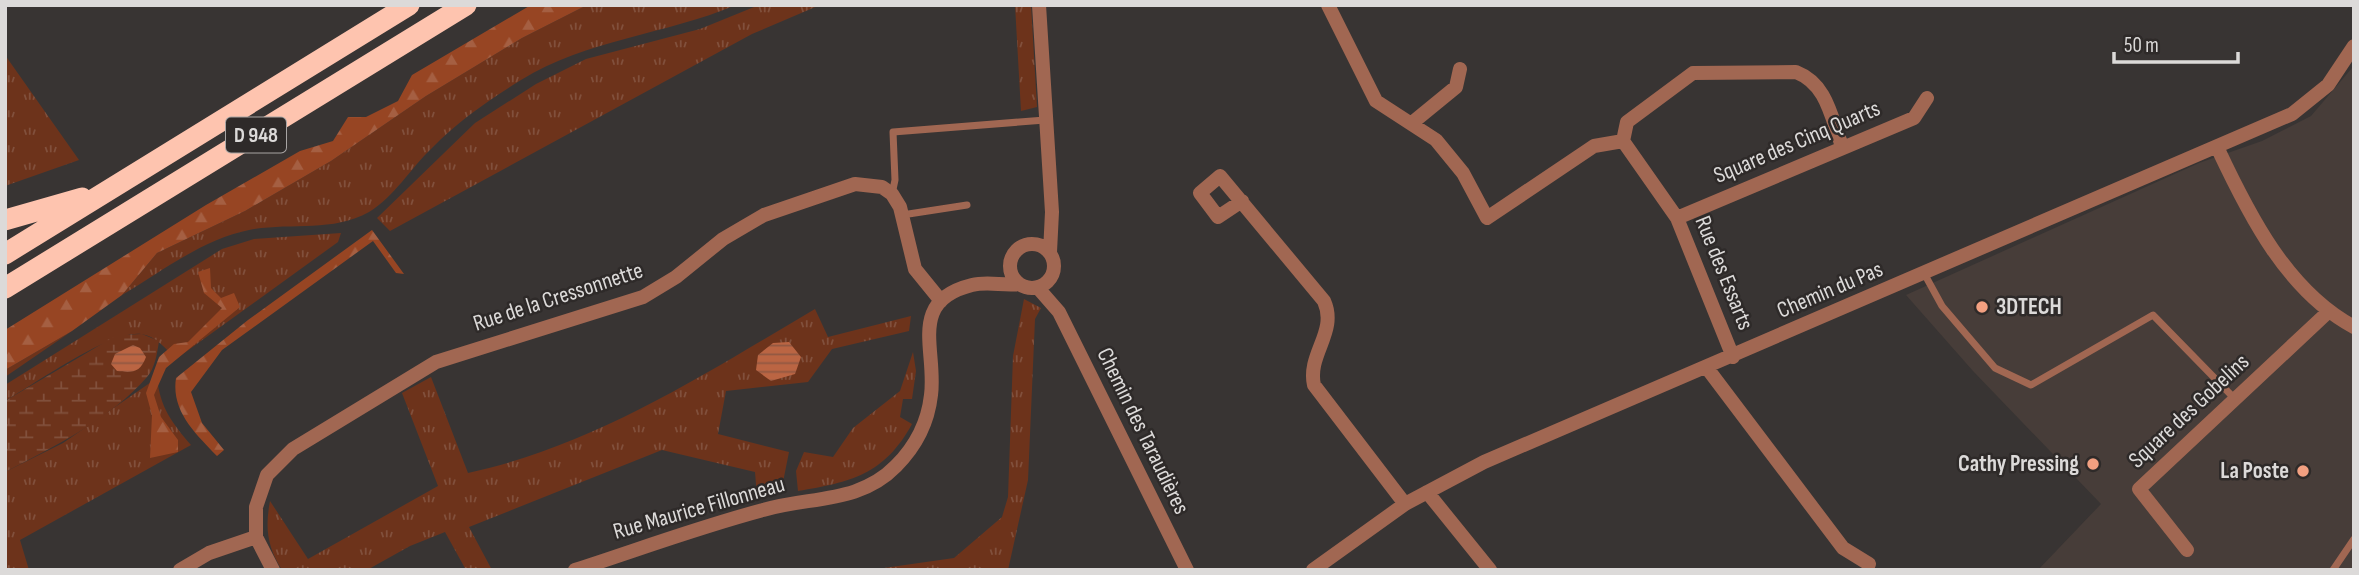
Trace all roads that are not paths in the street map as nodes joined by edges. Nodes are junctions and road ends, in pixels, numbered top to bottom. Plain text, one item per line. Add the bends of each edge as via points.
1 (409, 5) edge
2 (466, 5) edge
3 (1039, 5) edge
4 (1328, 5) edge
5 (2354, 46) edge
6 (1460, 69) dead end
7 (1927, 99) dead end
8 (1045, 120) junction
9 (1412, 123) junction
10 (1623, 141) junction
11 (1842, 146) junction
12 (2218, 149) junction
13 (114, 188) junction
14 (892, 194) junction
15 (1242, 201) dead end
16 (967, 205) dead end
17 (902, 215) junction
18 (1678, 218) junction
19 (5, 220) edge
20 (1051, 220) junction
21 (93, 236) junction
22 (1033, 243) junction
23 (1050, 253) junction
24 (5, 254) edge
25 (1010, 262) junction
26 (1054, 273) junction
27 (1924, 275) junction
28 (984, 283) junction
29 (1019, 284) junction
30 (5, 288) edge
31 (1038, 288) junction
32 (5, 300) edge
33 (941, 301) junction
34 (1059, 312) junction
35 (2327, 313) junction
36 (2354, 327) edge
37 (1733, 357) junction
38 (1707, 368) junction
39 (2235, 399) junction
40 (1427, 492) junction
41 (1405, 504) junction
42 (256, 537) junction
43 (2354, 539) edge
44 (2187, 550) dead end
45 (1869, 564) dead end
46 (180, 570) edge
47 (273, 570) edge
48 (575, 570) edge
49 (1187, 570) edge
50 (1313, 570) edge
51 (1490, 570) edge
52 (2333, 570) edge

1 - 13 highway, D 948
2 - 21 highway, D 948
3 - 8 street
4 - 9 street via 1376,102
5 - 12 street, Chemin du Pas via 2328,85 2311,101
6 - 9 street via 1456,87
7 - 11 street, Square des Cinq Quarts via 1914,118
8 - 14 lane via 893,132
8 - 20 street
9 - 10 street via 1436,141 1463,173 1488,218 1594,146
10 - 11 street via 1627,122 1693,74 1796,72 1821,88
10 - 18 street, Rue des Essarts
11 - 18 street, Square des Cinq Quarts
12 - 27 street, Chemin du Pas
12 - 35 street via 2274,250
13 - 19 highway
13 - 24 highway, D 948
14 - 17 street
14 - 42 street, Rue de la Cressonnette via 873,184 855,184 764,215 643,297 436,362 281,458 259,495
15 - 41 street via 1324,301 1329,326 1314,360 1314,385
16 - 17 lane
17 - 33 street via 915,269
18 - 37 street, Rue des Essarts
20 - 22 street
20 - 23 street
21 - 30 highway, D 948
21 - 32 highway
22 - 23 street
22 - 25 street via 1018,249
23 - 26 street
25 - 28 street
25 - 29 street via 1011,274
26 - 31 street
26 - 34 street, Chemin des Taraudières
27 - 37 street, Chemin du Pas
27 - 39 lane via 1942,306 1995,368 2031,385 2153,316
28 - 29 street
28 - 33 street via 955,291
29 - 31 street
31 - 34 street, Chemin des Taraudières
33 - 48 street, Rue Maurice Fillonneau via 928,329 929,410 913,445 879,480 852,494 762,510
34 - 49 street, Chemin des Taraudières
35 - 36 street
35 - 39 street, Square des Gobelins
37 - 38 street, Chemin du Pas
38 - 40 street, Chemin du Pas via 1484,462
38 - 45 street via 1843,548
39 - 44 street, Square des Gobelins via 2139,489
40 - 41 street, Chemin du Pas
40 - 51 street
41 - 50 street, Chemin du Pas
42 - 46 street via 209,553
42 - 47 street, Rue de la Cressonnette
43 - 52 lane

